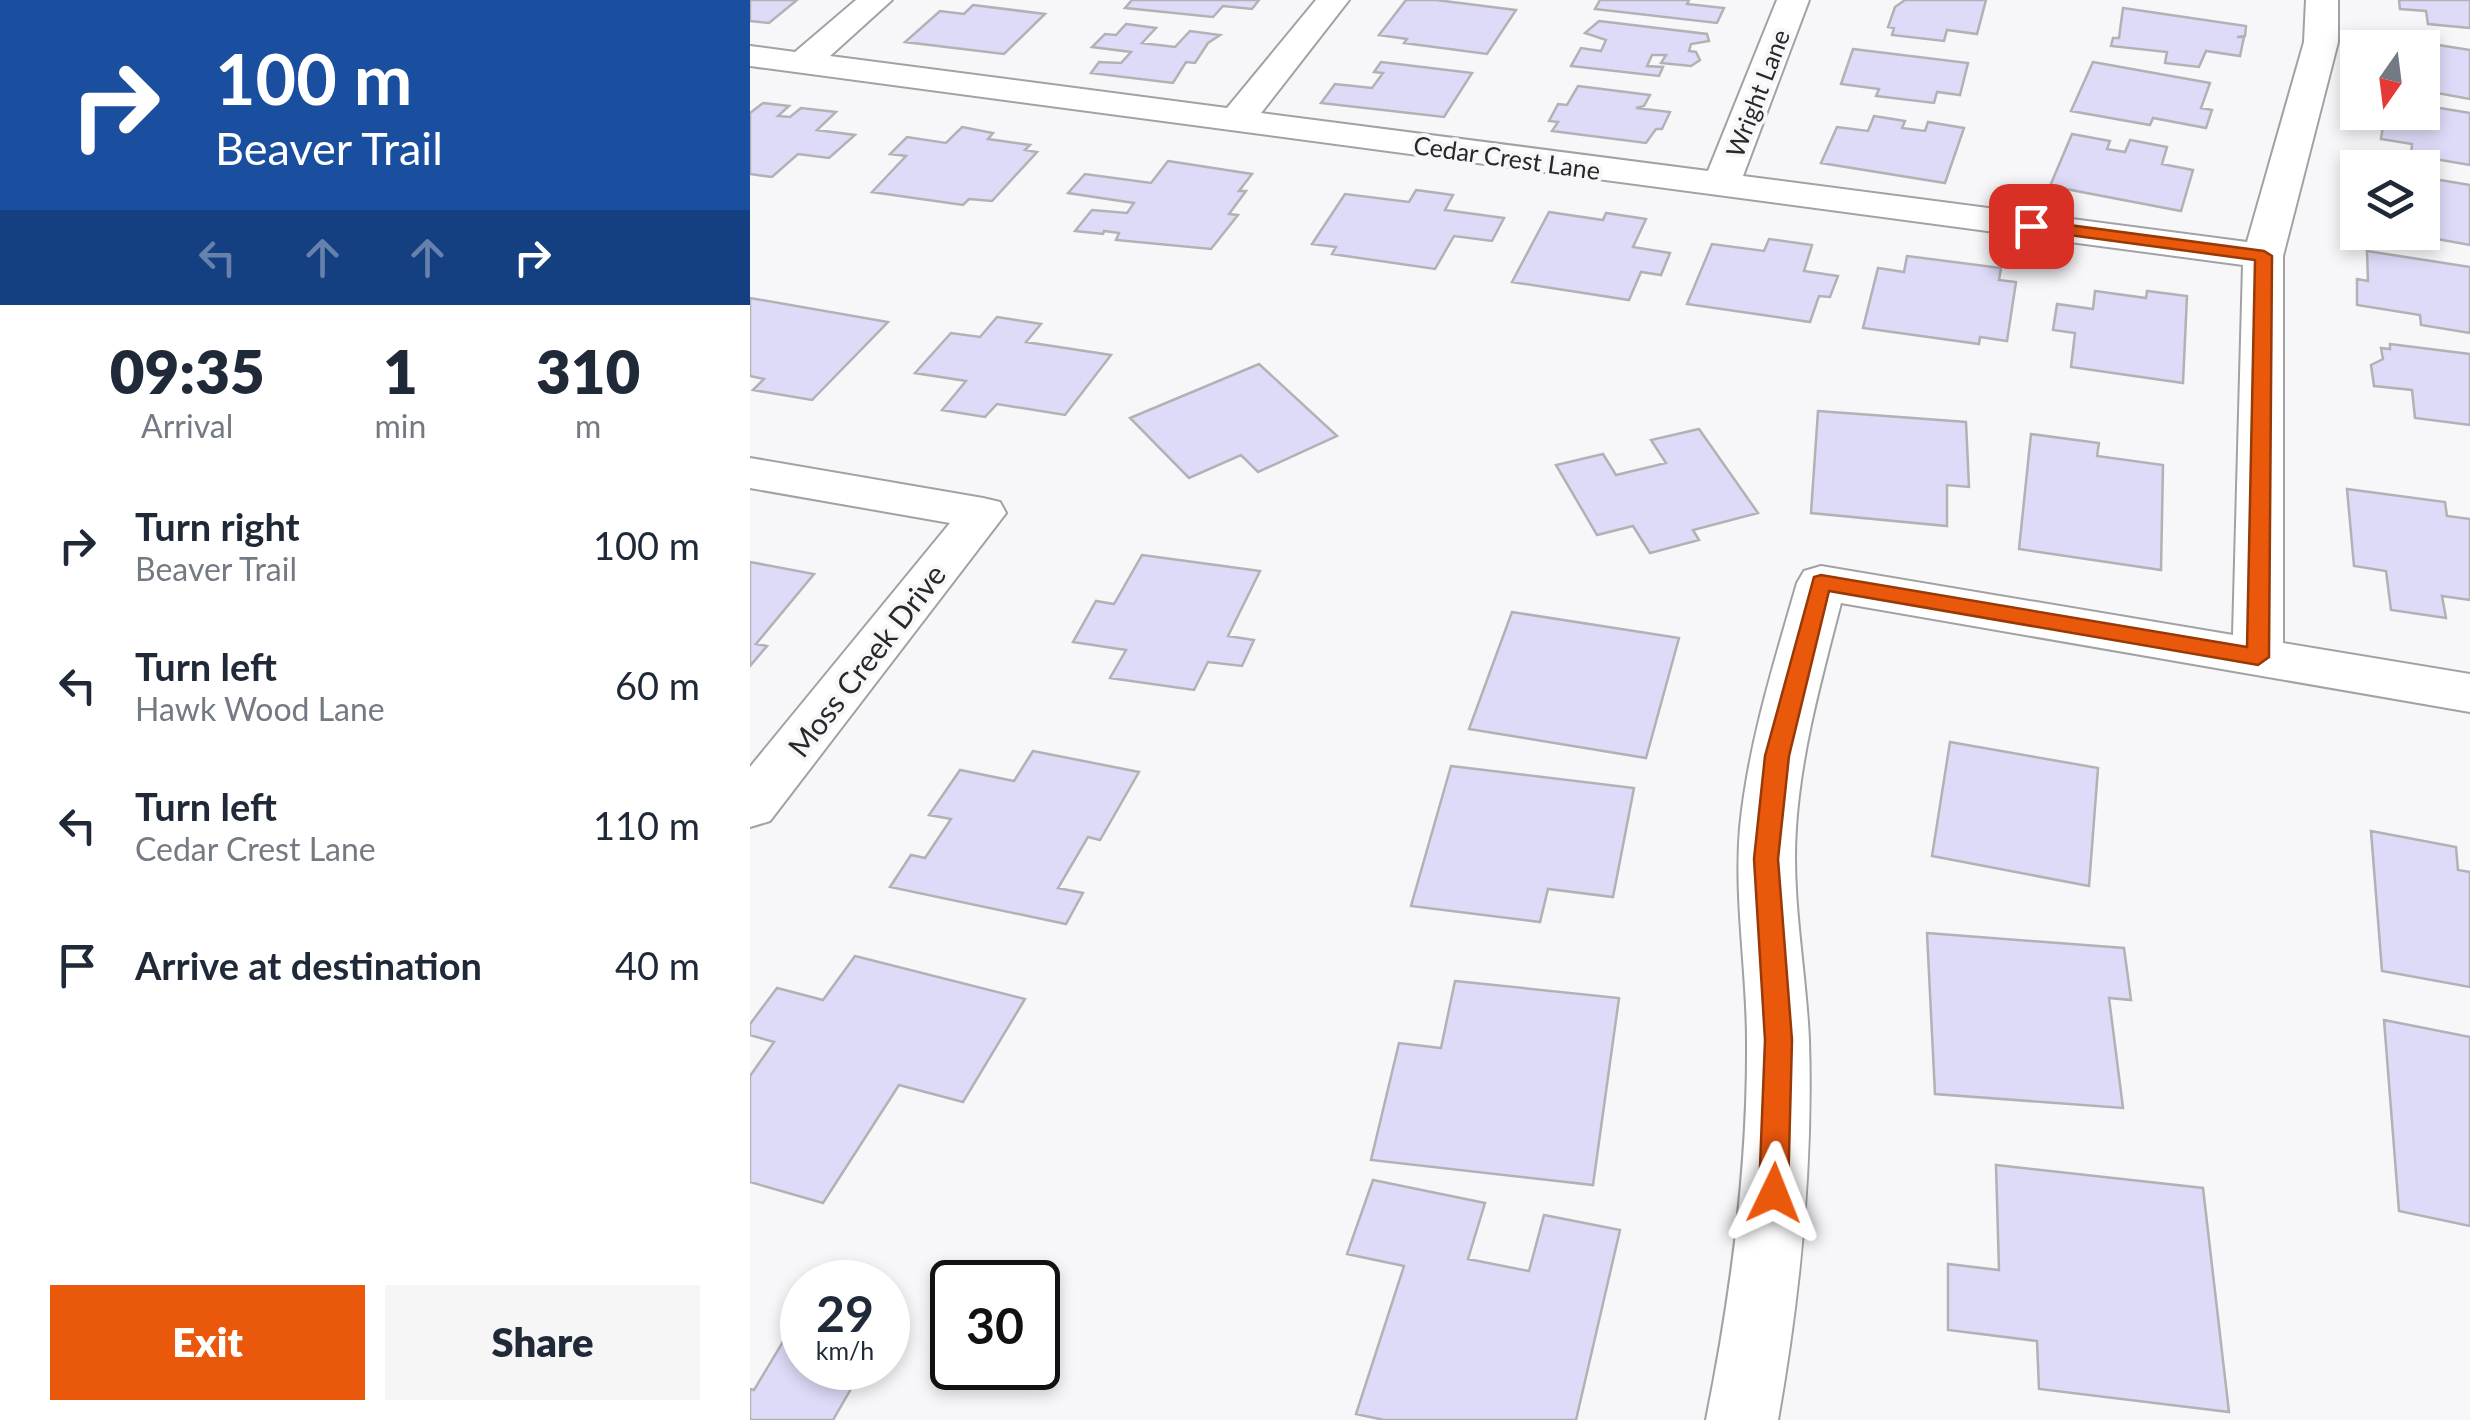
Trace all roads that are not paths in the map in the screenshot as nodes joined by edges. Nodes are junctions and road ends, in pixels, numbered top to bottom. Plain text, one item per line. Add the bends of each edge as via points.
1 (876, 0) edge
2 (1333, 0) edge
3 (1793, 0) edge
4 (2322, 0) edge
5 (750, 56) edge
6 (803, 62) junction
7 (1236, 121) junction
8 (1721, 185) junction
9 (2264, 256) junction
10 (750, 474) edge
11 (2258, 657) junction
12 (2470, 693) edge
13 (750, 806) edge
14 (1742, 1420) edge

1 - 6 street
2 - 7 street
3 - 8 street, Wright Lane
4 - 9 street via 2321,42
5 - 6 street, Cedar Crest Lane
6 - 7 street, Cedar Crest Lane
7 - 8 street, Cedar Crest Lane
8 - 9 street, Cedar Crest Lane
9 - 11 street
10 - 13 street, Moss Creek Drive via 983,513
11 - 12 street
11 - 14 street via 1821,582 1777,756 1766,859 1778,1040 1774,1193

